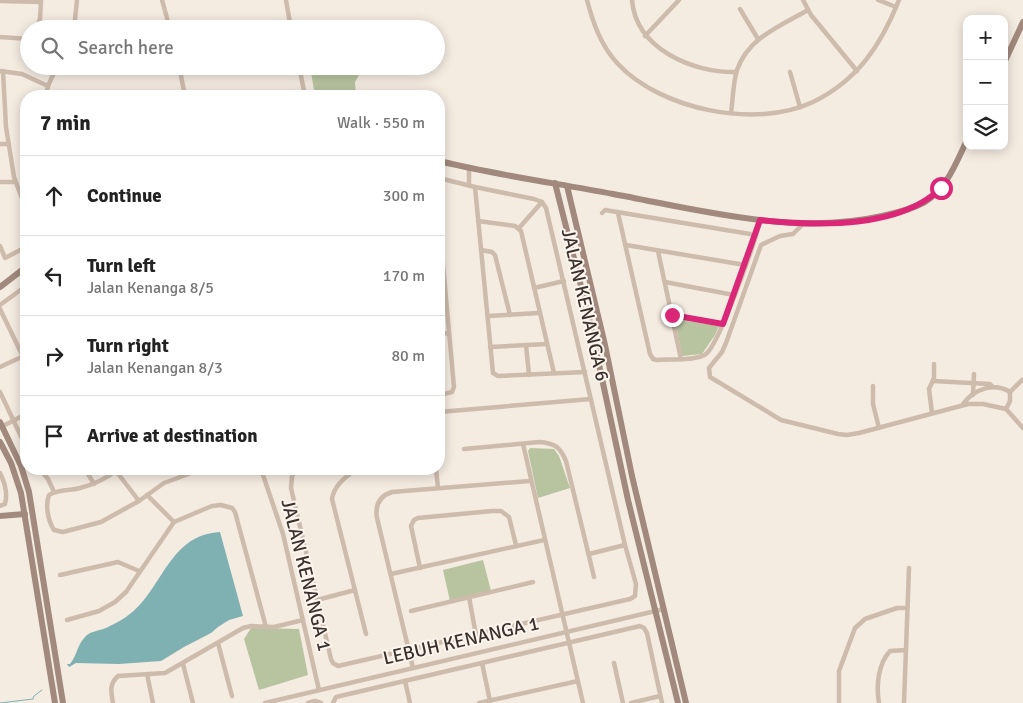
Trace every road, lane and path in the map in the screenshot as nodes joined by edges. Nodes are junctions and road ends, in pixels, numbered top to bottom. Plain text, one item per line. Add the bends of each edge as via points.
1 (77, 0) edge
2 (162, 0) edge
3 (286, 0) edge
4 (587, 0) edge
5 (632, 0) edge
6 (679, 0) edge
7 (803, 0) edge
8 (878, 0) edge
9 (899, 0) edge
10 (0, 1) edge
11 (41, 1) edge
12 (896, 7) junction
13 (740, 9) dead end
14 (808, 10) junction
15 (40, 20) edge
16 (75, 20) edge
17 (168, 20) edge
18 (289, 20) edge
19 (1023, 22) edge
20 (645, 36) junction
21 (0, 37) edge
22 (20, 38) edge
23 (758, 40) junction
24 (1005, 60) edge
25 (2, 71) edge
26 (857, 71) junction
27 (736, 72) junction
28 (790, 72) dead end
29 (20, 74) edge
30 (24, 75) edge
31 (53, 75) edge
32 (180, 75) edge
33 (301, 75) edge
34 (48, 86) junction
35 (47, 90) edge
36 (184, 90) edge
37 (304, 90) edge
38 (800, 107) junction
39 (2, 109) edge
40 (731, 113) junction
41 (0, 144) edge
42 (9, 144) junction
43 (963, 148) edge
44 (445, 162) edge
45 (469, 168) junction
46 (445, 180) edge
47 (0, 182) edge
48 (15, 182) junction
49 (555, 183) junction
50 (469, 186) junction
51 (567, 186) junction
52 (474, 187) junction
53 (20, 194) edge
54 (542, 202) junction
55 (602, 213) dead end
56 (618, 213) junction
57 (760, 220) junction
58 (478, 221) junction
59 (803, 224) junction
60 (519, 228) junction
61 (750, 234) dead end
62 (626, 245) junction
63 (0, 246) edge
64 (20, 250) edge
65 (481, 250) junction
66 (658, 251) junction
67 (745, 265) junction
68 (20, 272) edge
69 (564, 280) junction
70 (665, 282) junction
71 (0, 287) edge
72 (534, 288) junction
73 (445, 289) edge
74 (20, 291) edge
75 (734, 295) junction
76 (446, 296) joint
77 (0, 307) edge
78 (539, 314) junction
79 (510, 315) junction
80 (672, 315) junction
81 (488, 316) junction
82 (723, 324) junction
83 (445, 333) edge
84 (449, 333) junction
85 (547, 344) junction
86 (526, 345) junction
87 (20, 346) edge
88 (490, 347) junction
89 (20, 358) edge
90 (681, 359) junction
91 (934, 364) dead end
92 (0, 367) edge
93 (585, 372) junction
94 (554, 373) junction
95 (974, 374) dead end
96 (529, 375) junction
97 (1022, 380) edge
98 (933, 381) junction
99 (974, 384) junction
100 (873, 386) dead end
101 (992, 386) junction
102 (0, 392) edge
103 (1010, 392) junction
104 (445, 394) edge
105 (973, 395) junction
106 (591, 399) junction
107 (963, 404) junction
108 (1006, 409) junction
109 (445, 411) edge
110 (932, 413) junction
111 (20, 418) edge
112 (14, 421) junction
113 (1, 426) edge
114 (878, 428) junction
115 (1023, 428) edge
116 (20, 434) edge
117 (0, 442) edge
118 (523, 444) junction
119 (464, 449) dead end
120 (20, 466) edge
121 (0, 473) edge
122 (24, 475) edge
123 (45, 475) edge
124 (89, 475) edge
125 (109, 475) edge
126 (121, 475) edge
127 (181, 475) edge
128 (263, 475) edge
129 (293, 475) edge
130 (349, 475) edge
131 (437, 475) edge
132 (530, 481) junction
133 (94, 484) junction
134 (438, 488) junction
135 (54, 492) junction
136 (147, 495) junction
137 (139, 501) junction
138 (30, 502) junction
139 (0, 506) edge
140 (25, 514) junction
141 (0, 516) edge
142 (34, 521) junction
143 (174, 522) junction
144 (544, 540) junction
145 (516, 545) junction
146 (626, 545) junction
147 (589, 554) junction
148 (420, 568) junction
149 (909, 568) dead end
150 (139, 571) junction
151 (60, 574) dead end
152 (391, 574) junction
153 (594, 577) dead end
154 (533, 582) dead end
155 (355, 590) junction
156 (469, 597) junction
157 (317, 600) junction
158 (907, 608) junction
159 (664, 609) junction
160 (656, 610) junction
161 (411, 611) dead end
162 (562, 615) junction
163 (67, 620) dead end
164 (303, 620) junction
165 (266, 627) junction
166 (566, 632) junction
167 (366, 634) dead end
168 (476, 635) junction
169 (218, 642) junction
170 (569, 643) junction
171 (906, 650) junction
172 (409, 651) junction
173 (482, 663) junction
174 (614, 663) dead end
175 (183, 664) junction
176 (413, 668) junction
177 (147, 674) junction
178 (405, 681) junction
179 (578, 681) junction
180 (319, 690) junction
181 (232, 696) dead end
182 (660, 696) junction
183 (490, 700) junction
184 (320, 702) edge
185 (55, 703) edge
186 (63, 703) edge
187 (113, 703) edge
188 (153, 703) edge
189 (193, 703) edge
190 (265, 703) edge
191 (308, 703) edge
192 (333, 703) edge
193 (410, 703) edge
194 (478, 703) edge
195 (583, 703) edge
196 (623, 703) edge
197 (631, 703) edge
198 (662, 703) edge
199 (678, 703) edge
200 (686, 703) edge
201 (839, 703) edge
202 (879, 703) edge
203 (904, 703) edge

1 - 16 street
2 - 17 street
3 - 18 street
4 - 40 street via 601,39 618,64 644,85 689,105
5 - 20 street via 634,14
6 - 20 street
7 - 14 street
8 - 12 street
9 - 12 street
10 - 11 street
11 - 15 street
12 - 26 street via 870,57
13 - 23 street
14 - 23 street
14 - 26 street
19 - 24 street
20 - 27 street via 690,65
21 - 22 street
23 - 27 street via 749,48
25 - 29 street
25 - 39 street
26 - 38 street via 833,90
27 - 40 street
28 - 38 street
30 - 34 street
31 - 34 street
32 - 36 street
33 - 37 street
34 - 35 street
38 - 40 street
39 - 42 street
41 - 42 street
42 - 48 street
43 - 59 street via 947,179 923,203 867,219
44 - 45 street
45 - 49 street
45 - 50 street
46 - 50 street
47 - 48 street
48 - 53 street
49 - 51 street
49 - 160 street
50 - 52 street
51 - 57 street
51 - 159 street
52 - 54 street
52 - 58 street
54 - 60 street
54 - 69 street, JALAN KENANGA 6 via 549,215
55 - 56 street via 605,210
56 - 61 street
56 - 62 street
57 - 59 street
57 - 67 street
58 - 60 street
58 - 65 street
59 - 114 street via 793,234 780,236 761,246 726,343 709,368 710,378 781,420 847,435
60 - 72 street
62 - 66 street
62 - 90 street via 650,354 657,360
63 - 64 street via 6,258
65 - 79 street via 495,255
65 - 81 street
66 - 67 street
66 - 70 street
67 - 75 street
68 - 71 street
69 - 72 street
69 - 93 street, JALAN KENANGA 6
70 - 75 street
70 - 80 street
72 - 78 street
73 - 76 street
74 - 77 street
75 - 82 street
76 - 84 street
77 - 87 street
78 - 79 street
78 - 85 street
79 - 81 street
80 - 82 street
80 - 90 street
81 - 88 street
82 - 90 street via 706,353
83 - 84 street
84 - 104 street via 454,388
85 - 86 street
85 - 94 street
86 - 88 street
86 - 96 street
88 - 96 street via 495,376
89 - 92 street
91 - 98 street
93 - 94 street
93 - 106 street, JALAN KENANGA 6
94 - 96 street
95 - 99 street
97 - 103 street
98 - 99 street
98 - 110 street via 929,389
99 - 101 street
99 - 105 street
100 - 114 street
101 - 103 street
101 - 105 street
102 - 112 street
103 - 108 street
105 - 107 street
106 - 109 street, JALAN KENANGA 6
106 - 146 street
107 - 108 street
107 - 110 street
108 - 115 street
110 - 114 street
111 - 112 street
112 - 113 street
112 - 116 street
113 - 120 street
117 - 140 street via 18,483
118 - 119 street
118 - 132 street
118 - 147 street via 549,443 562,452
121 - 139 street via 6,499
122 - 138 street
123 - 135 street
124 - 133 street
125 - 133 street
126 - 137 street
127 - 136 street
128 - 164 street, JALAN KENANGA 1 via 283,534
129 - 157 street via 290,488
130 - 155 street via 338,485 332,498
131 - 134 street
132 - 134 street
132 - 144 street
133 - 135 street
134 - 152 street via 392,492 379,499 376,511
135 - 137 street via 48,498 48,513 52,527 58,532 101,522
136 - 137 street
136 - 143 street
138 - 140 street
138 - 142 street
140 - 141 street
140 - 142 street
140 - 185 street
142 - 186 street
143 - 150 street
143 - 165 street via 212,506 232,508
144 - 145 street
144 - 162 street
145 - 148 street
145 - 148 street via 509,517 501,511 418,518 411,526
146 - 147 street
146 - 162 street via 636,584 635,596
147 - 153 street
148 - 152 street
149 - 158 street
150 - 151 street via 118,562
150 - 163 street via 126,592 115,602 99,611
152 - 172 street
154 - 156 street
155 - 157 street
155 - 167 street
156 - 161 street
156 - 168 street
157 - 172 street via 331,659 338,666
158 - 171 street
158 - 201 street via 864,619 855,628 839,671
159 - 160 street, LEBUH KENANGA 1
159 - 200 street
160 - 166 street, LEBUH KENANGA 1
160 - 199 street
162 - 166 street
162 - 168 street
164 - 165 street
164 - 180 street, JALAN KENANGA 1
165 - 169 street via 243,628
166 - 170 street
166 - 176 street, LEBUH KENANGA 1
168 - 172 street
169 - 175 street
169 - 181 street
170 - 173 street
170 - 179 street
170 - 182 street via 635,626 644,628
171 - 202 street via 890,651 886,656 878,680
171 - 203 street
172 - 176 street
173 - 178 street
173 - 183 street
174 - 196 street
175 - 177 street via 165,673
175 - 189 street
176 - 180 street, LEBUH KENANGA 1
177 - 187 street via 118,676 112,681
177 - 188 street
178 - 192 street via 336,697
178 - 193 street
179 - 183 street
179 - 195 street
180 - 190 street, LEBUH KENANGA 1
182 - 197 street
182 - 198 street
183 - 194 street
184 - 191 street

